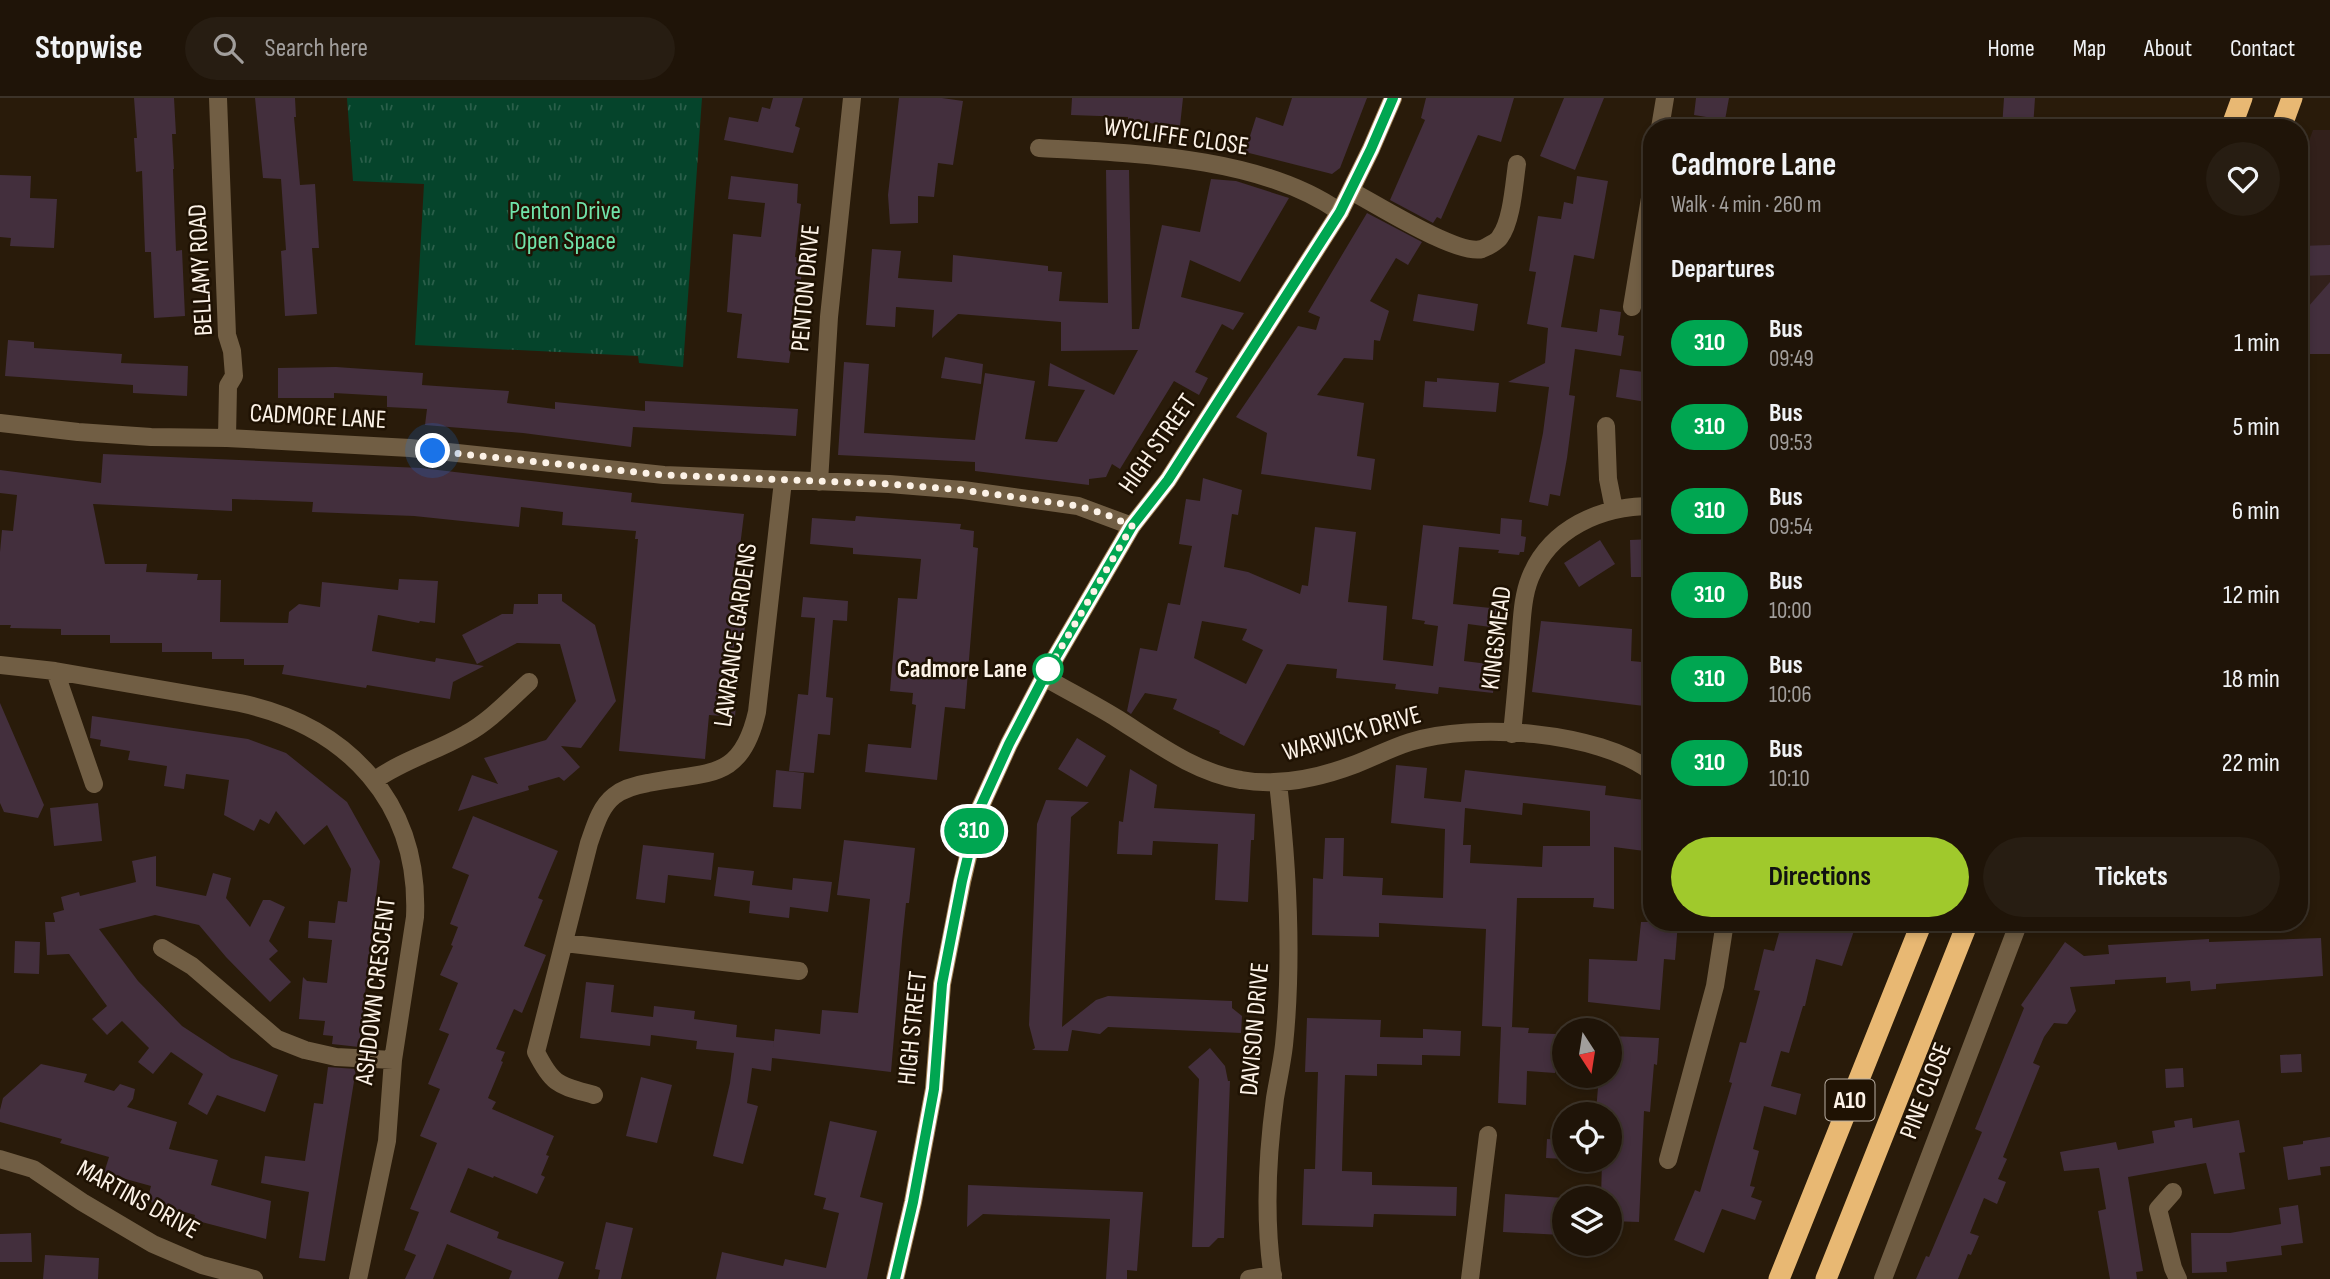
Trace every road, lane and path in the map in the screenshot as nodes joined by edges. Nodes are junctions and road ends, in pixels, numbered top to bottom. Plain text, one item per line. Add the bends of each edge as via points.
1 (218, 98) edge
2 (852, 98) edge
3 (1393, 98) edge
4 (1665, 98) edge
5 (2242, 98) edge
6 (2292, 98) edge
7 (1662, 119) edge
8 (2234, 119) edge
9 (2284, 119) edge
10 (1038, 148) dead end
11 (1517, 164) dead end
12 (1351, 191) junction
13 (1340, 212) junction
14 (1643, 241) edge
15 (1632, 307) dead end
16 (0, 423) edge
17 (1606, 426) dead end
18 (227, 438) junction
19 (783, 481) junction
20 (819, 482) junction
21 (1643, 507) edge
22 (1614, 509) junction
23 (1132, 526) junction
24 (0, 666) edge
25 (55, 671) junction
26 (1044, 677) junction
27 (529, 682) dead end
28 (1512, 734) junction
29 (1643, 766) edge
30 (374, 780) junction
31 (1278, 783) junction
32 (94, 784) dead end
33 (1724, 931) edge
34 (1918, 931) edge
35 (1964, 931) edge
36 (2016, 931) edge
37 (565, 943) junction
38 (162, 948) dead end
39 (799, 971) dead end
40 (393, 1060) junction
41 (594, 1095) dead end
42 (1488, 1135) dead end
43 (0, 1158) edge
44 (1668, 1160) dead end
45 (2173, 1192) dead end
46 (1273, 1277) edge
47 (254, 1279) edge
48 (358, 1279) edge
49 (895, 1279) edge
50 (1249, 1279) edge
51 (1470, 1279) edge
52 (1779, 1279) edge
53 (1826, 1279) edge
54 (1883, 1279) edge
55 (2178, 1279) edge

1 - 18 street, BELLAMY ROAD via 227,335 233,376 228,386
2 - 20 street, PENTON DRIVE via 829,317
3 - 12 main road, HIGH STREET
4 - 7 street
5 - 8 highway
6 - 9 highway
10 - 13 street, WYCLIFFE CLOSE via 1141,155 1242,170 1308,192
11 - 12 street via 1500,239 1481,249 1430,234
12 - 13 main road, HIGH STREET
13 - 23 main road, HIGH STREET via 1174,470
14 - 15 street
16 - 18 street, CADMORE LANE via 90,433
17 - 22 street
18 - 19 street, CADMORE LANE via 390,447 664,475
19 - 20 street, CADMORE LANE
19 - 37 street, LAWRANCE GARDENS via 753,732 743,752 726,768 628,787 612,797 599,815 589,843
20 - 23 street, CADMORE LANE via 1045,500 1105,514
21 - 22 street, KINGSMEAD
22 - 28 street, KINGSMEAD via 1568,529 1546,551 1531,577 1522,615
23 - 26 main road, HIGH STREET
24 - 25 street, ASHDOWN CRESCENT
25 - 30 street, ASHDOWN CRESCENT via 262,708 319,732
25 - 32 street
26 - 31 street, WARWICK DRIVE via 1200,768 1241,780
26 - 49 main road, HIGH STREET via 976,822 942,984 934,1089
27 - 30 street via 479,726
28 - 29 street, WARWICK DRIVE via 1609,749
28 - 31 street, WARWICK DRIVE via 1466,732 1411,741 1332,772
30 - 40 street, ASHDOWN CRESCENT via 405,839 416,894
31 - 46 street, DAVISON DRIVE via 1289,940 1284,1046 1269,1171
33 - 44 street via 1715,986
34 - 52 highway, A10
35 - 53 highway, A10
36 - 54 street, PINE CLOSE
37 - 39 street
37 - 41 street, LAWRANCE GARDENS via 536,1052 555,1082
38 - 40 street via 192,966 277,1039 336,1058
40 - 48 street, ASHDOWN CRESCENT via 387,1141
42 - 51 street
43 - 47 street, MARTINS DRIVE via 33,1169 153,1244 202,1265
45 - 55 street via 2158,1209
46 - 50 street

